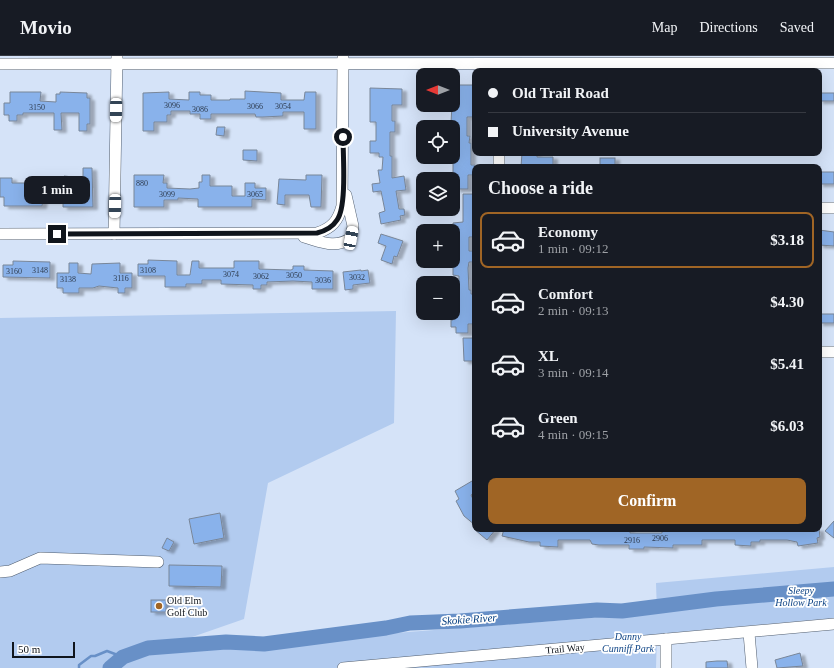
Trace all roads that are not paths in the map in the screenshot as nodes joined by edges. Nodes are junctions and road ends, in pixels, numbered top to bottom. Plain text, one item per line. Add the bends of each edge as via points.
1 (117, 60) edge
2 (343, 60) edge
3 (589, 60) edge
4 (499, 63) edge
5 (834, 63) edge
6 (0, 64) edge
7 (343, 181) junction
8 (822, 208) edge
9 (834, 208) edge
10 (290, 233) junction
11 (0, 234) edge
12 (114, 234) junction
13 (822, 352) edge
14 (834, 352) edge
15 (158, 562) dead end
16 (0, 572) edge
17 (834, 624) edge
18 (749, 634) junction
19 (666, 639) junction
20 (343, 668) edge
21 (666, 668) edge
22 (752, 668) edge

1 - 2 street
1 - 6 street
1 - 12 street
2 - 4 street
2 - 7 street
3 - 4 street
3 - 5 street
7 - 10 street via 342,206 338,220 328,230 317,233
7 - 10 street via 353,226 351,238 342,244 330,244
8 - 9 street
10 - 12 street
11 - 12 street
13 - 14 street
15 - 16 street via 40,558 10,571
17 - 18 street, Trail Way
18 - 19 street, Trail Way
18 - 22 street
19 - 20 street, Trail Way
19 - 21 street

